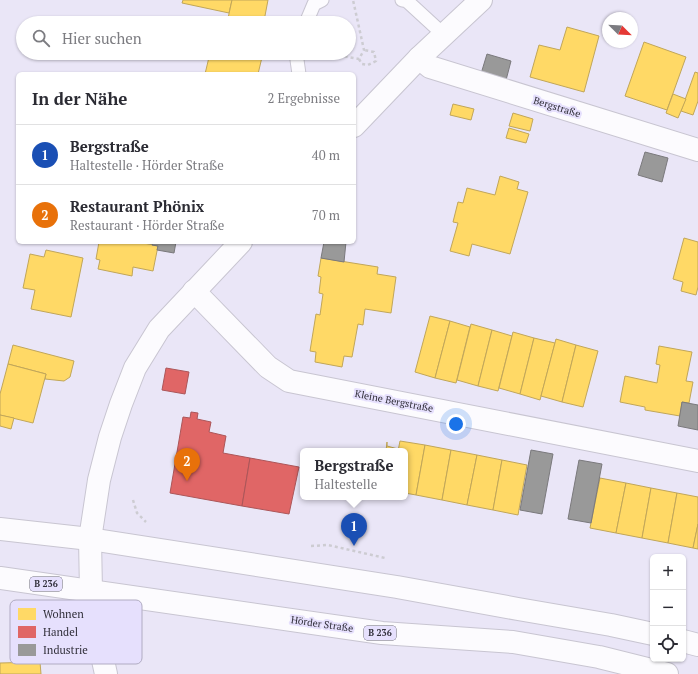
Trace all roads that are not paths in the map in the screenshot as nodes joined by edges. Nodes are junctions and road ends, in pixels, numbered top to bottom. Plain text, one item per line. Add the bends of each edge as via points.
1 (322, 0) edge
2 (402, 0) edge
3 (481, 0) edge
4 (309, 16) edge
5 (444, 35) junction
6 (420, 58) junction
7 (297, 60) edge
8 (299, 72) edge
9 (356, 124) edge
10 (698, 150) edge
11 (239, 244) edge
12 (194, 291) junction
13 (698, 461) edge
14 (0, 529) edge
15 (90, 539) junction
16 (0, 578) edge
17 (92, 591) junction
18 (93, 600) edge
19 (650, 633) edge
20 (686, 642) edge
21 (698, 645) edge
22 (104, 664) edge
23 (106, 674) edge
24 (667, 674) edge

1 - 4 lane via 314,4
2 - 5 lane via 407,1
3 - 5 main road
5 - 6 main road
6 - 9 main road
6 - 10 main road, Bergstraße via 430,67
7 - 8 lane
11 - 12 main road
12 - 13 main road, Kleine Bergstraße via 268,367 290,381
12 - 15 main road via 159,329 136,368 110,437 99,480
14 - 15 main road
15 - 17 main road
15 - 19 main road via 396,587
16 - 17 main road, Hörder Straße / B 236
17 - 18 main road
17 - 24 main road, Hörder Straße / B 236 via 382,633 513,642 599,657
20 - 21 main road
22 - 23 main road

